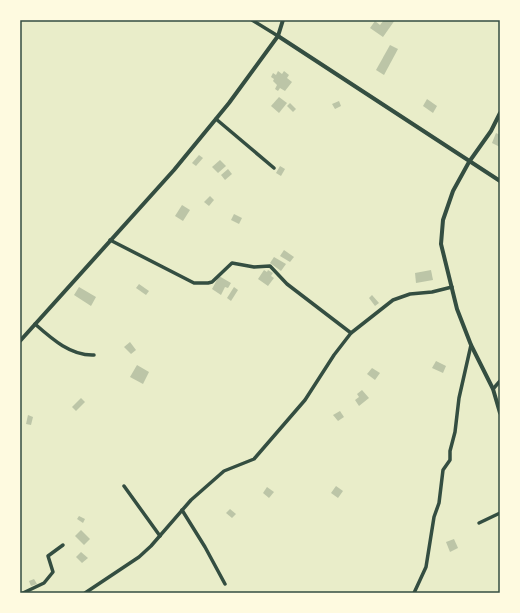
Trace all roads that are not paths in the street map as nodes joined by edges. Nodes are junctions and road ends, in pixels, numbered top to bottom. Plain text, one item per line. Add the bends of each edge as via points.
1 (252, 20) edge
2 (283, 20) edge
3 (278, 36) junction
4 (500, 113) edge
5 (216, 119) junction
6 (469, 162) junction
7 (274, 168) dead end
8 (500, 181) edge
9 (110, 240) junction
10 (452, 287) junction
11 (35, 324) junction
12 (351, 333) junction
13 (20, 341) edge
14 (471, 345) junction
15 (94, 355) dead end
16 (500, 381) edge
17 (493, 389) junction
18 (500, 413) edge
19 (124, 486) dead end
20 (182, 510) junction
21 (500, 513) edge
22 (479, 522) dead end
23 (160, 536) junction
24 (63, 545) dead end
25 (225, 584) dead end
26 (23, 593) edge
27 (85, 593) edge
28 (414, 593) edge

1 - 3 street
2 - 3 street
3 - 5 street
3 - 6 street
4 - 6 street via 487,138
5 - 7 street
5 - 9 street via 174,170
6 - 8 street
6 - 10 street via 453,191 443,220 442,251
9 - 11 street
9 - 12 street via 194,283 208,283 232,263 254,267 270,266 287,284
10 - 12 street via 410,294 393,300
10 - 14 street via 457,309
11 - 13 street
11 - 15 street via 50,338 67,348
12 - 20 street via 331,358 305,400 254,459 224,471
14 - 17 street
14 - 28 street via 459,398 450,460 443,470 426,567
16 - 17 street
17 - 18 street
19 - 23 street
20 - 23 street
20 - 25 street
21 - 22 street
23 - 27 street via 139,557
24 - 26 street via 48,556 53,572 50,578

